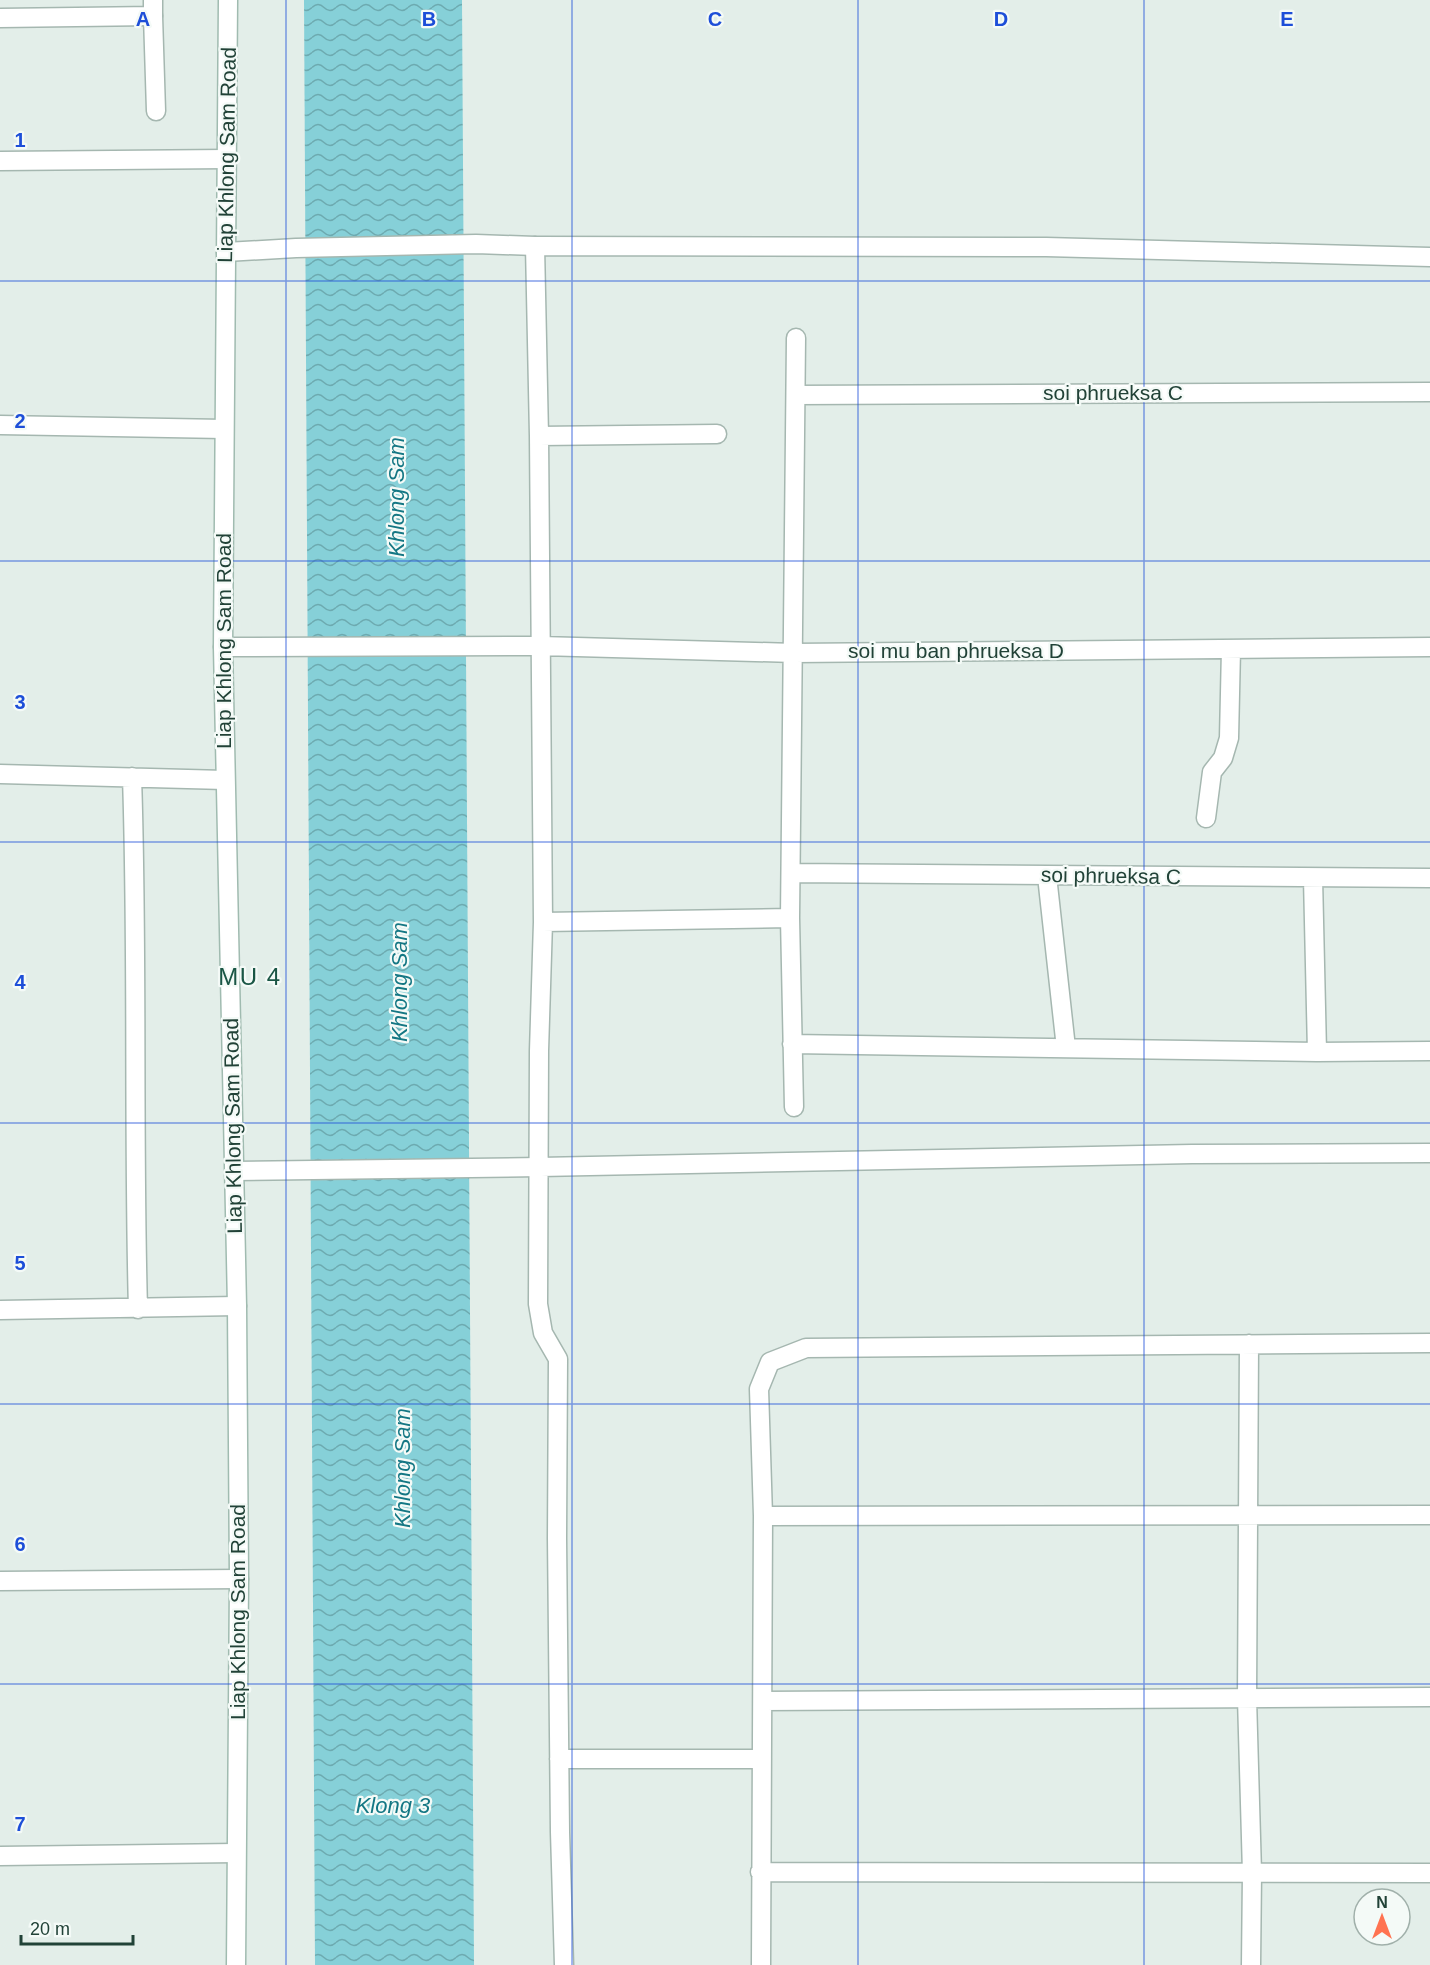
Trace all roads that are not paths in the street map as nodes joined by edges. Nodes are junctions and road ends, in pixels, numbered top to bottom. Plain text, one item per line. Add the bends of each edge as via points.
1 (228, 0) edge
2 (153, 8) edge
3 (0, 18) edge
4 (156, 111) dead end
5 (226, 159) junction
6 (0, 161) edge
7 (535, 246) junction
8 (226, 252) junction
9 (1430, 257) edge
10 (796, 338) dead end
11 (1430, 392) edge
12 (796, 395) junction
13 (0, 426) edge
14 (224, 429) junction
15 (717, 434) dead end
16 (539, 436) junction
17 (541, 646) junction
18 (223, 647) junction
19 (1430, 647) edge
20 (1231, 649) junction
21 (794, 653) junction
22 (0, 774) edge
23 (132, 777) junction
24 (225, 780) junction
25 (1206, 818) dead end
26 (791, 873) junction
27 (1047, 876) junction
28 (1313, 878) junction
29 (1430, 878) edge
30 (790, 918) junction
31 (543, 922) junction
32 (792, 1044) junction
33 (1066, 1048) junction
34 (1317, 1052) junction
35 (1430, 1052) edge
36 (794, 1107) dead end
37 (1430, 1153) edge
38 (540, 1167) junction
39 (234, 1171) junction
40 (237, 1306) junction
41 (138, 1309) junction
42 (0, 1310) edge
43 (1430, 1343) edge
44 (1249, 1344) junction
45 (1249, 1515) junction
46 (1430, 1515) edge
47 (763, 1516) junction
48 (239, 1579) junction
49 (0, 1581) edge
50 (1430, 1697) edge
51 (1247, 1698) junction
52 (763, 1701) junction
53 (559, 1759) junction
54 (762, 1759) junction
55 (236, 1853) junction
56 (0, 1856) edge
57 (760, 1872) junction
58 (1252, 1873) junction
59 (1430, 1873) edge
60 (236, 1965) edge
61 (564, 1965) edge
62 (761, 1965) edge
63 (1251, 1965) edge

1 - 5 street, Liap Khlong Sam Road
2 - 3 street
2 - 4 street
5 - 6 street
5 - 8 street, Liap Khlong Sam Road
7 - 8 street via 476,244
7 - 9 street via 1046,247
7 - 16 street
8 - 14 street, Liap Khlong Sam Road
10 - 12 street
11 - 12 street, soi phrueksa C
12 - 21 street
13 - 14 street
14 - 18 street, Liap Khlong Sam Road
15 - 16 street
16 - 17 street
17 - 18 street, soi mu ban phrueksa D
17 - 21 street, soi mu ban phrueksa D
17 - 31 street
18 - 24 street, Liap Khlong Sam Road
19 - 20 street, soi mu ban phrueksa D
20 - 21 street, soi mu ban phrueksa D
20 - 25 street via 1229,738 1223,758 1212,772
21 - 26 street
22 - 23 street
23 - 24 street
23 - 41 street
24 - 39 street, Liap Khlong Sam Road
26 - 27 street, soi phrueksa C
26 - 30 street
27 - 28 street, soi phrueksa C
27 - 33 street
28 - 29 street, soi phrueksa C
28 - 34 street
30 - 31 street
30 - 32 street
31 - 38 street
32 - 33 street
32 - 36 street
33 - 34 street
34 - 35 street
37 - 38 street
38 - 39 street
38 - 53 street via 538,1304 543,1333 558,1359
39 - 40 street, Liap Khlong Sam Road
40 - 41 street
40 - 48 street, Liap Khlong Sam Road
41 - 42 street
43 - 44 street
44 - 45 street
44 - 47 street via 806,1348 770,1362 759,1389
45 - 46 street
45 - 47 street
45 - 51 street
47 - 52 street
48 - 49 street
48 - 55 street, Liap Khlong Sam Road
50 - 51 street
51 - 52 street
51 - 58 street
52 - 54 street
53 - 54 street
53 - 61 street
54 - 57 street
55 - 56 street
55 - 60 street, Liap Khlong Sam Road
57 - 58 street
57 - 62 street
58 - 59 street
58 - 63 street

